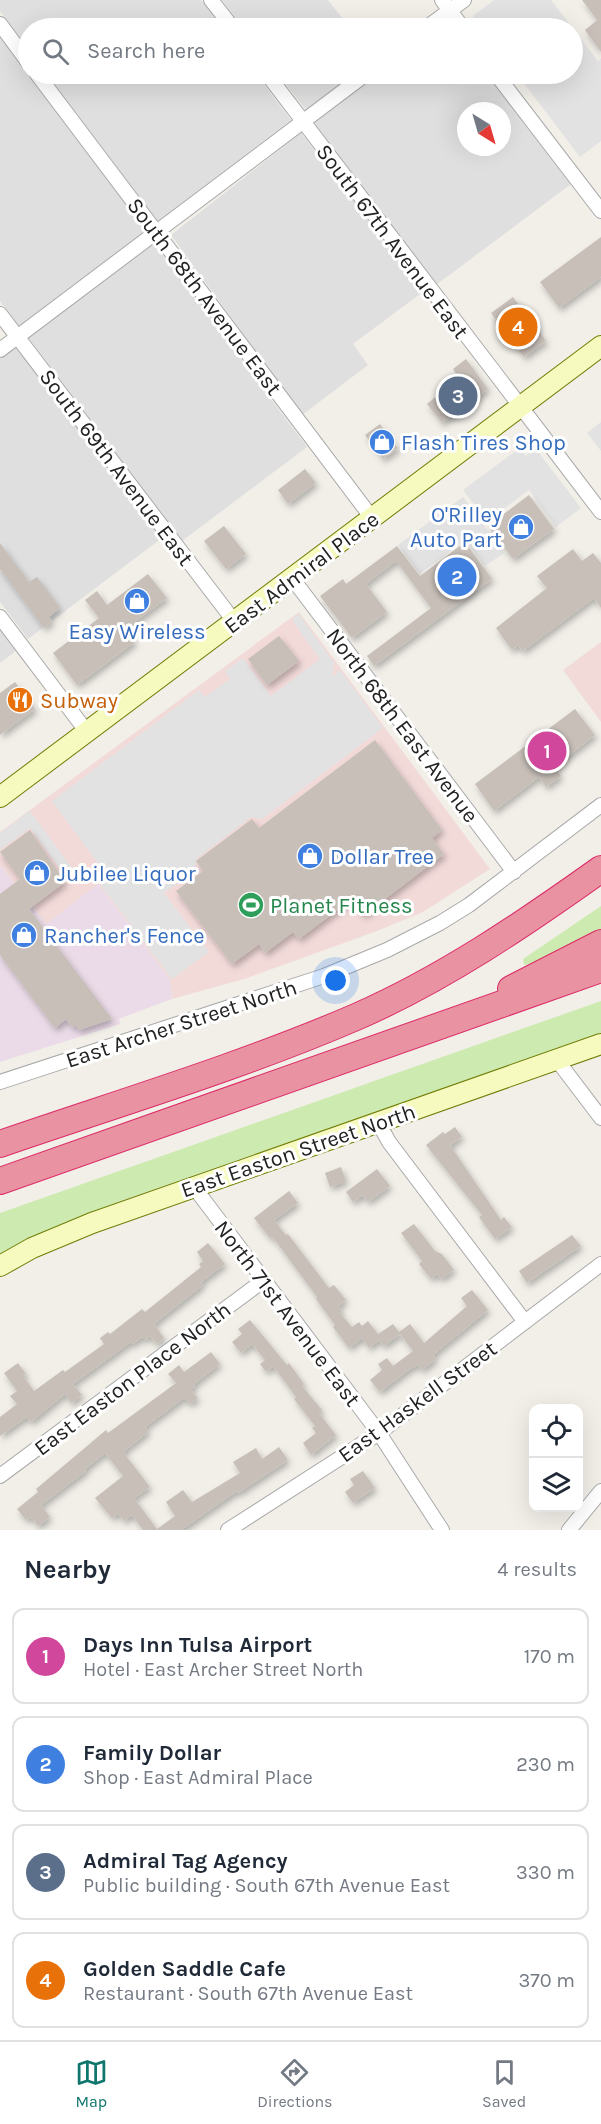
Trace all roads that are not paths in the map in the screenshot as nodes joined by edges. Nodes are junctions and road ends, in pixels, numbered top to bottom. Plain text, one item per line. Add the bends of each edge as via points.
1 (211, 0) edge
2 (464, 0) edge
3 (446, 5) edge
4 (225, 18) edge
5 (435, 18) edge
6 (456, 18) edge
7 (0, 24) edge
8 (18, 48) edge
9 (45, 84) edge
10 (274, 84) edge
11 (352, 84) edge
12 (504, 84) edge
13 (302, 121) junction
14 (601, 211) edge
15 (156, 232) junction
16 (0, 314) edge
17 (18, 337) junction
18 (601, 346) edge
19 (0, 350) edge
20 (520, 407) junction
21 (601, 512) edge
22 (372, 518) junction
23 (292, 578) junction
24 (0, 617) edge
25 (234, 621) junction
26 (87, 732) junction
27 (0, 797) edge
28 (601, 805) edge
29 (601, 869) edge
30 (514, 872) junction
31 (601, 877) edge
32 (557, 901) junction
33 (601, 943) edge
34 (601, 969) edge
35 (431, 1031) junction
36 (601, 1044) edge
37 (557, 1060) junction
38 (0, 1082) edge
39 (601, 1118) edge
40 (378, 1122) junction
41 (0, 1144) edge
42 (0, 1181) edge
43 (194, 1187) junction
44 (601, 1264) edge
45 (0, 1266) edge
46 (264, 1280) junction
47 (525, 1322) junction
48 (379, 1433) junction
49 (0, 1476) edge
50 (601, 1491) edge
51 (228, 1530) edge
52 (442, 1530) edge
53 (569, 1530) edge

1 - 4 street
2 - 3 street
3 - 5 street
3 - 6 street
7 - 8 street
9 - 15 street, South 68th Avenue East
10 - 13 street, South 67th Avenue East
11 - 13 street
12 - 14 street
13 - 15 street
13 - 20 street, South 67th Avenue East
15 - 17 street
15 - 22 street, South 68th Avenue East
16 - 17 street, South 69th Avenue East
17 - 19 street
17 - 25 street, South 69th Avenue East
18 - 20 main road, East Admiral Place
20 - 21 street, South 67th Avenue East
20 - 22 main road, East Admiral Place
22 - 23 main road, East Admiral Place
23 - 25 main road, East Admiral Place
23 - 30 street, North 68th East Avenue
24 - 26 street
25 - 26 main road, East Admiral Place
26 - 27 main road, East Admiral Place
28 - 30 street, East Archer Street North
29 - 32 highway
30 - 38 street, East Archer Street North via 440,923 354,965
31 - 32 highway
32 - 41 highway via 478,951 356,1017
33 - 35 highway
34 - 35 highway
35 - 42 highway
36 - 37 main road, East Easton Street North
37 - 39 street
37 - 40 main road, East Easton Street North
40 - 43 main road, East Easton Street North
40 - 47 street
43 - 45 main road, East Easton Street North via 93,1223
43 - 46 street, North 71st Avenue East
44 - 47 street, East Haskell Street
46 - 48 street, North 71st Avenue East
46 - 49 street, East Easton Place North
47 - 48 street, East Haskell Street
48 - 51 street, East Haskell Street
48 - 52 street, North 71st Avenue East
50 - 53 street

